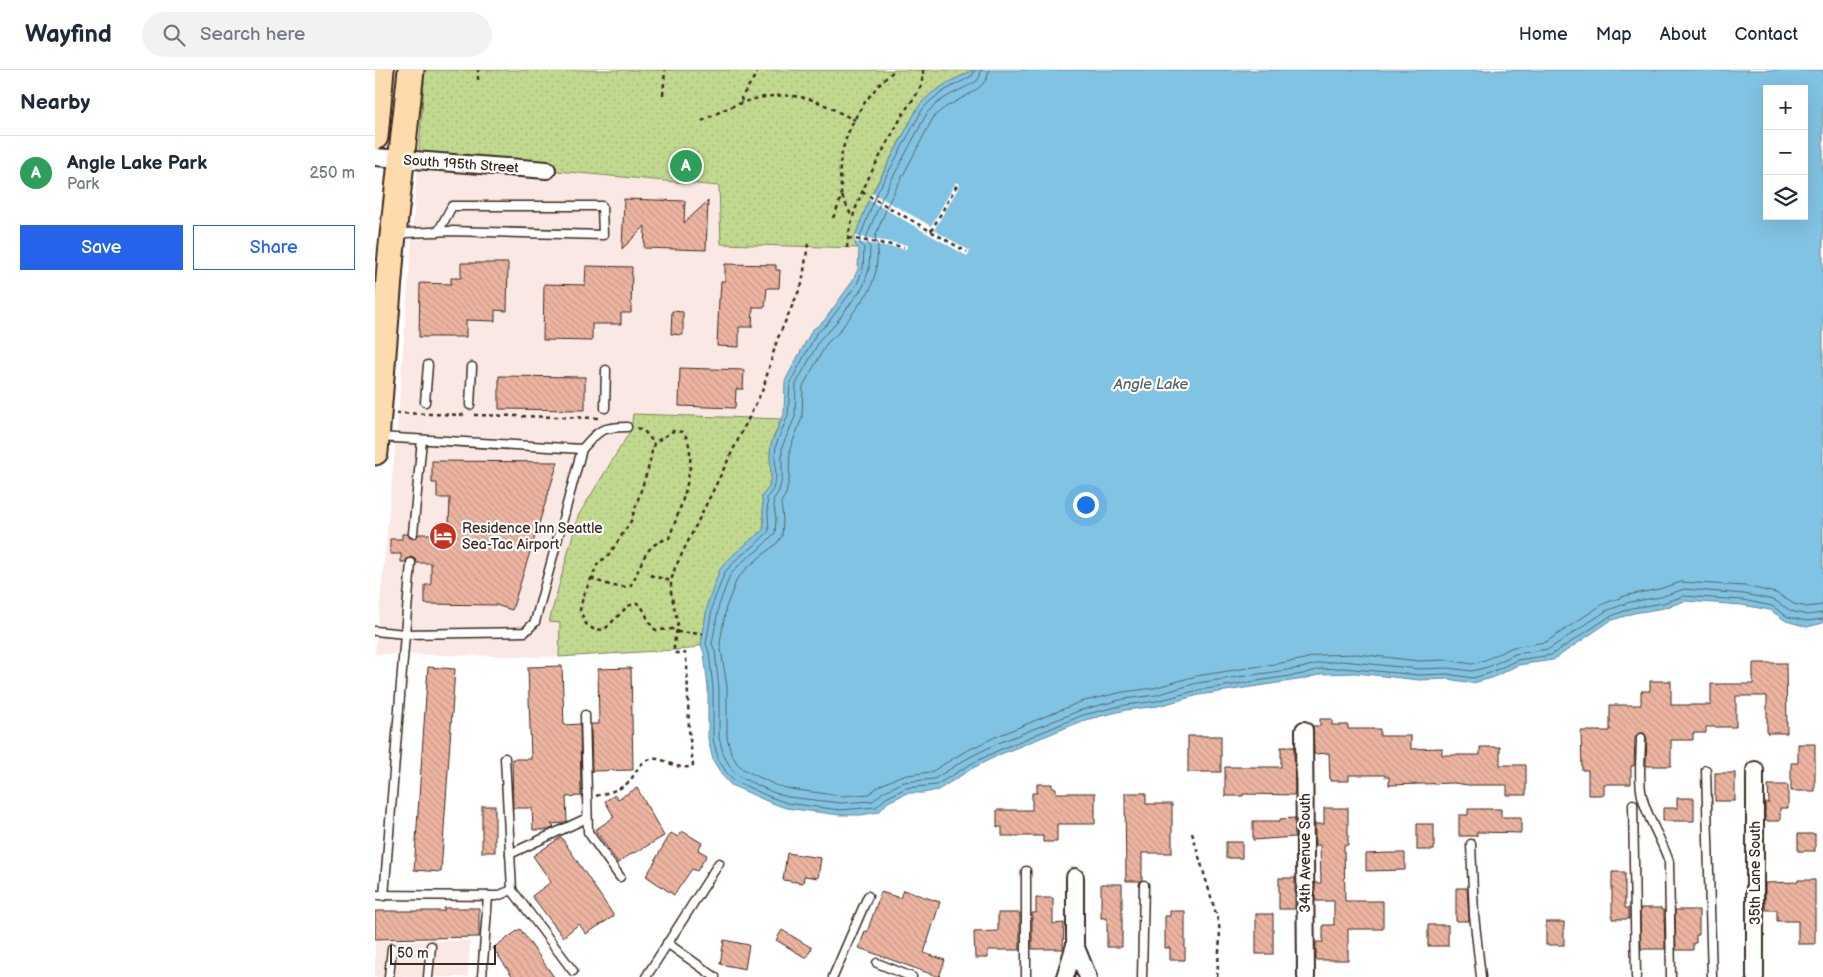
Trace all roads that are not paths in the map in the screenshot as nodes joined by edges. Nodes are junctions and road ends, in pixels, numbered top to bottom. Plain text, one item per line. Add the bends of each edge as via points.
1 (381, 70) edge
2 (411, 70) edge
3 (375, 137) edge
4 (375, 157) edge
5 (402, 159) junction
6 (547, 170) dead end
7 (438, 232) junction
8 (393, 233) junction
9 (428, 365) dead end
10 (472, 368) dead end
11 (606, 370) dead end
12 (425, 402) dead end
13 (470, 406) dead end
14 (605, 408) dead end
15 (631, 425) road end
16 (422, 440) junction
17 (376, 445) edge
18 (582, 449) junction
19 (413, 534) dead end
20 (411, 562) dead end
21 (375, 632) edge
22 (405, 634) junction
23 (585, 715) dead end
24 (1305, 730) dead end
25 (1641, 738) dead end
26 (505, 758) dead end
27 (1706, 770) dead end
28 (1755, 770) dead end
29 (1633, 804) dead end
30 (587, 818) junction
31 (1471, 844) dead end
32 (510, 854) junction
33 (719, 863) dead end
34 (1026, 871) dead end
35 (620, 877) dead end
36 (1075, 877) dead end
37 (1144, 885) dead end
38 (513, 890) junction
39 (375, 896) edge
40 (384, 896) junction
41 (488, 896) junction
42 (868, 896) dead end
43 (667, 944) junction
44 (1075, 945) junction
45 (431, 946) dead end
46 (392, 948) dead end
47 (877, 963) dead end
48 (573, 971) dead end
49 (389, 977) edge
50 (428, 977) edge
51 (482, 977) edge
52 (646, 977) edge
53 (715, 977) edge
54 (833, 977) edge
55 (912, 977) edge
56 (1026, 977) edge
57 (1065, 977) edge
58 (1088, 977) edge
59 (1141, 977) edge
60 (1306, 977) edge
61 (1481, 977) edge
62 (1636, 977) edge
63 (1671, 977) edge
64 (1713, 977) edge
65 (1755, 977) edge

1 - 3 main road
2 - 5 main road
4 - 5 street, South 195th Street
5 - 6 street, South 195th Street
5 - 8 main road
7 - 7 lane via 603,234 602,206 452,206
7 - 8 lane
8 - 17 main road
9 - 12 lane
10 - 13 lane
11 - 14 lane
15 - 18 lane via 599,431
16 - 17 lane
16 - 18 lane
16 - 19 lane
18 - 22 lane via 535,622 525,632
20 - 22 lane
21 - 22 lane
22 - 40 lane
23 - 30 lane
24 - 60 street, 34th Avenue South
25 - 63 lane via 1641,794 1669,862
26 - 32 lane
27 - 64 lane
28 - 65 street, 35th Lane South
29 - 62 lane
30 - 32 lane
30 - 35 lane via 588,832
31 - 61 lane
32 - 38 lane
33 - 43 lane
34 - 56 lane
36 - 44 street
37 - 59 lane
38 - 41 lane via 503,895
38 - 48 lane
39 - 40 lane
40 - 41 lane
41 - 51 lane
42 - 54 lane
43 - 52 lane
43 - 53 lane
44 - 57 street
44 - 58 street
45 - 50 lane
46 - 49 lane
47 - 55 lane

